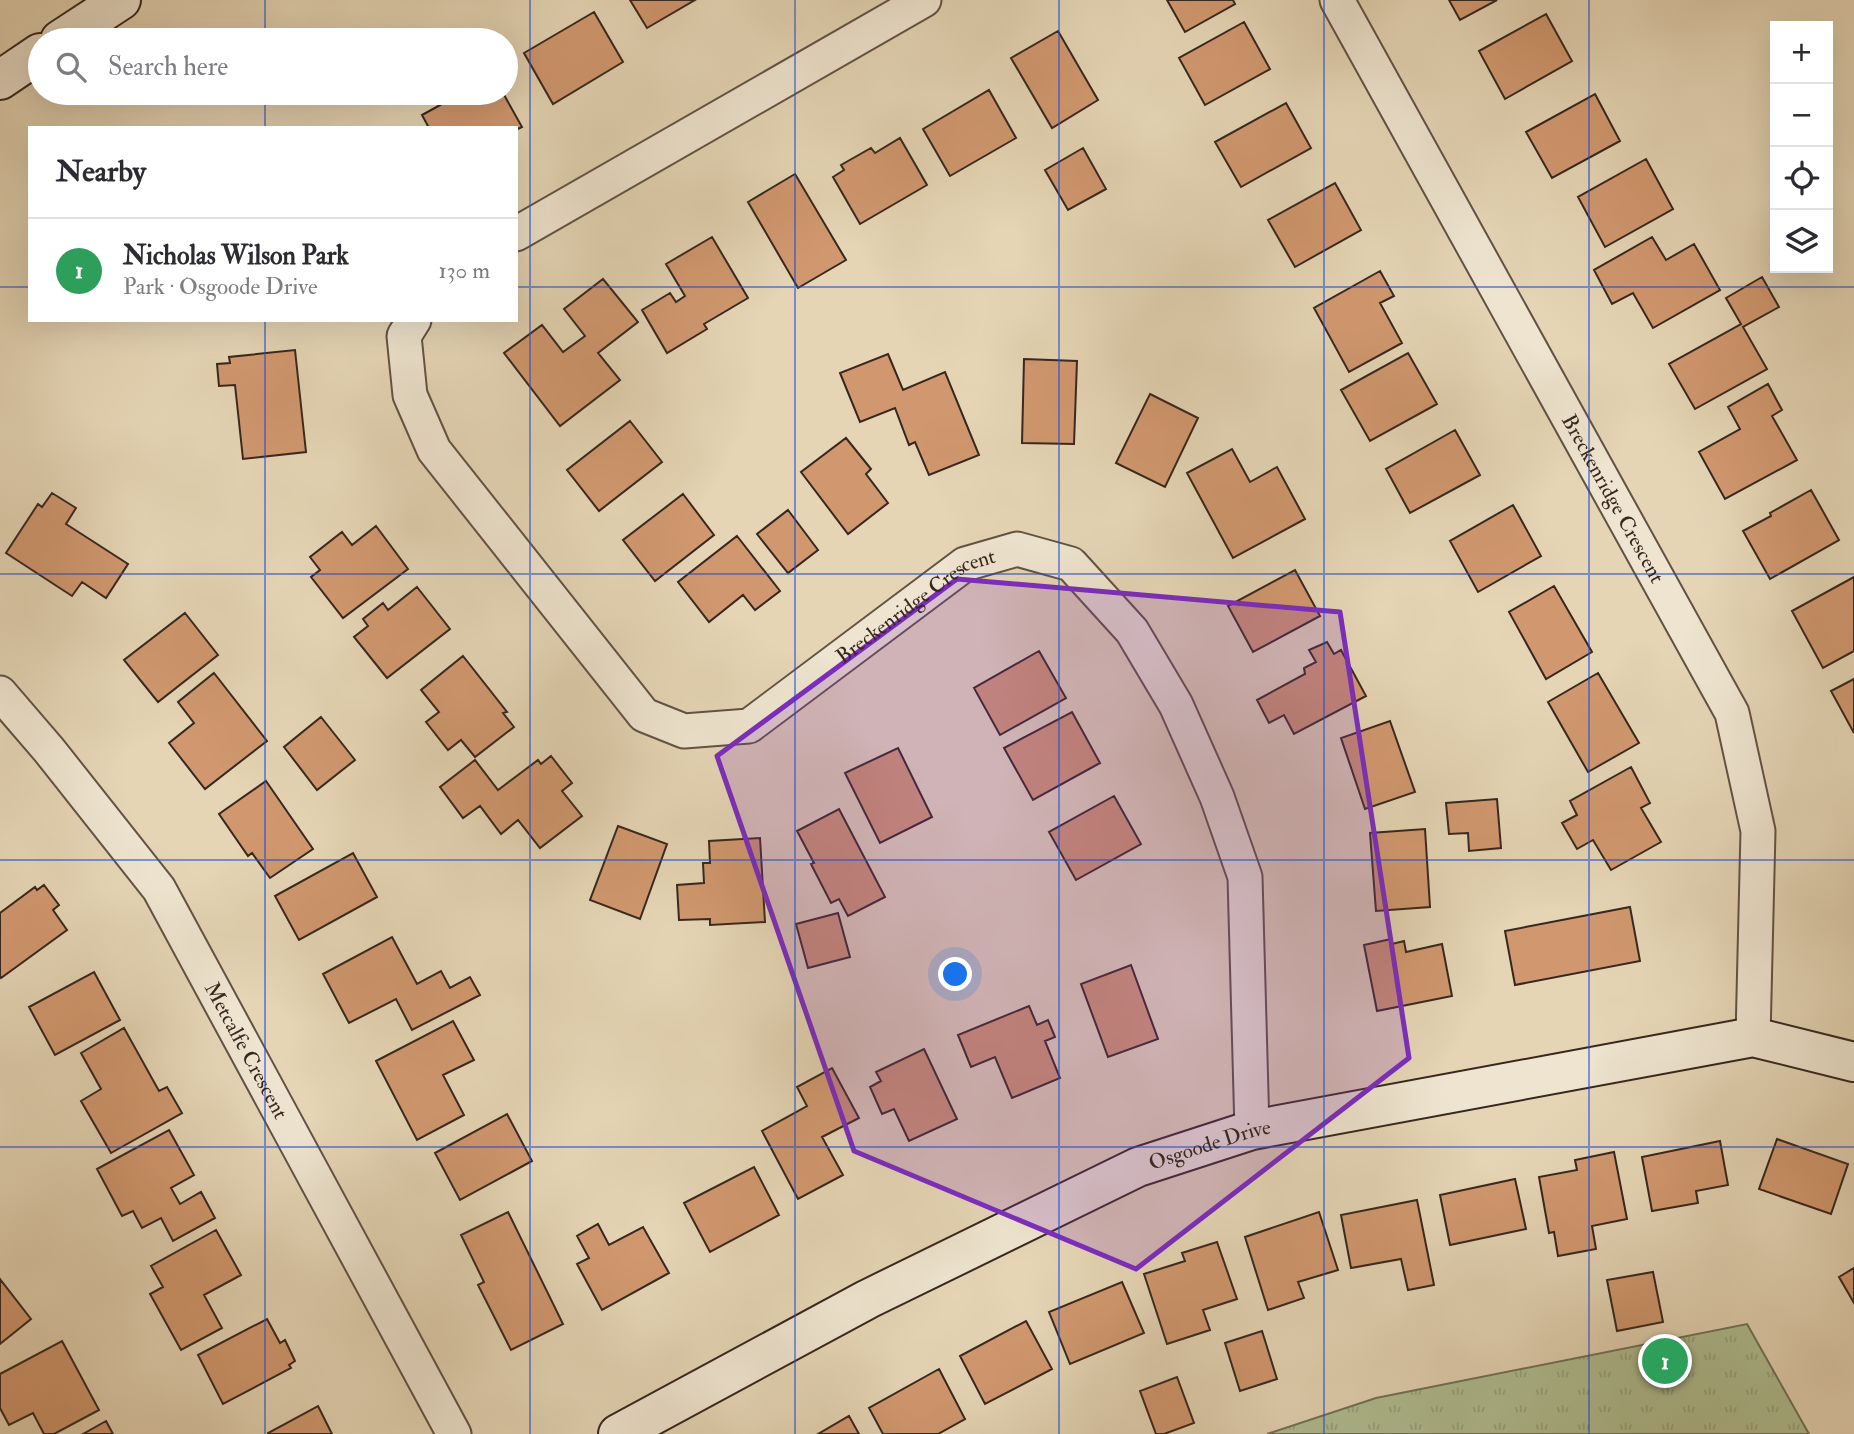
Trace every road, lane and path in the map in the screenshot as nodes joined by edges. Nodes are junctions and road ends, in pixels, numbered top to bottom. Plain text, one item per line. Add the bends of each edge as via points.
1 (121, 0) edge
2 (924, 0) edge
3 (1337, 0) edge
4 (78, 28) edge
5 (28, 61) edge
6 (0, 80) edge
7 (518, 233) edge
8 (413, 322) edge
9 (0, 694) edge
10 (1753, 1037) junction
11 (1854, 1062) edge
12 (1252, 1130) junction
13 (454, 1434) edge
14 (618, 1434) edge

1 - 4 street
2 - 7 street
3 - 10 street, Breckenridge Crescent via 1732,713 1758,831
5 - 6 street
8 - 12 street, Breckenridge Crescent via 404,336 410,395 434,450 644,715 684,731 748,726 965,564 1017,549 1071,564 1132,631 1176,705 1217,797 1245,877
9 - 13 street, Metcalfe Crescent via 159,889
10 - 11 street, Osgoode Drive
10 - 12 street, Osgoode Drive
12 - 14 street, Osgoode Drive via 1138,1167 868,1298

